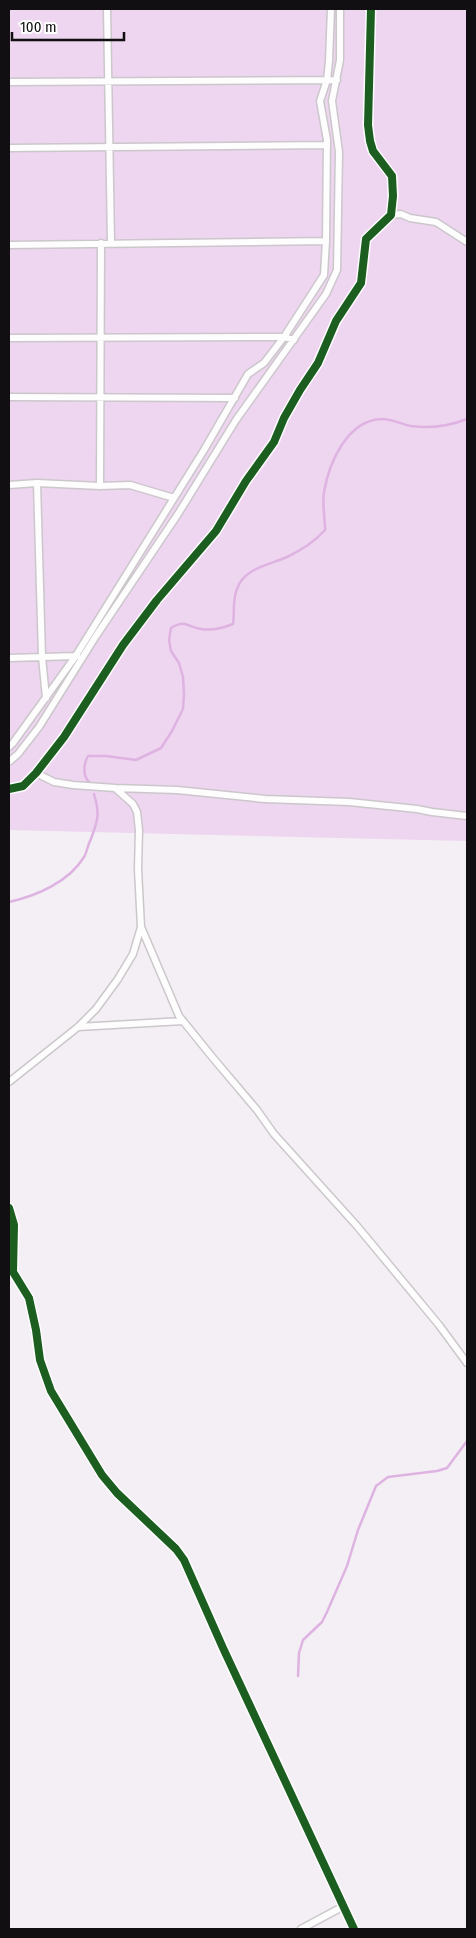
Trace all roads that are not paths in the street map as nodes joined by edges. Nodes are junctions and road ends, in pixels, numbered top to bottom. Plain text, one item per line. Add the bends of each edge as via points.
1 (107, 9) edge
2 (331, 9) edge
3 (340, 9) edge
4 (371, 9) edge
5 (109, 80) junction
6 (327, 80) junction
7 (337, 80) junction
8 (9, 82) edge
9 (327, 145) junction
10 (109, 147) junction
11 (9, 148) edge
12 (391, 215) junction
13 (326, 241) junction
14 (111, 242) junction
15 (467, 242) edge
16 (101, 243) junction
17 (9, 245) edge
18 (298, 316) junction
19 (306, 322) junction
20 (284, 337) junction
21 (9, 338) edge
22 (100, 338) junction
23 (294, 340) junction
24 (9, 397) edge
25 (100, 397) junction
26 (235, 398) junction
27 (204, 450) junction
28 (215, 454) junction
29 (37, 483) junction
30 (9, 485) edge
31 (100, 486) junction
32 (174, 498) junction
33 (75, 656) junction
34 (84, 656) junction
35 (42, 657) junction
36 (9, 658) edge
37 (46, 698) junction
38 (9, 747) edge
39 (10, 760) edge
40 (36, 773) junction
41 (115, 788) junction
42 (9, 789) edge
43 (467, 816) edge
44 (141, 927) junction
45 (183, 1021) junction
46 (78, 1027) junction
47 (9, 1082) edge
48 (9, 1208) edge
49 (467, 1362) edge
50 (344, 1906) junction
51 (301, 1929) edge
52 (354, 1929) edge

1 - 5 street
2 - 6 street
3 - 7 street
4 - 12 street via 368,125 373,151 392,176
5 - 6 street
5 - 8 street
5 - 10 street
6 - 7 street
6 - 9 street via 320,101
7 - 19 street via 332,101 339,152 337,270 326,294
9 - 10 street
9 - 13 street
10 - 11 street
10 - 14 street
12 - 15 street via 401,214 436,222
12 - 40 street via 366,239 361,283 336,321 318,363 284,418 274,442 216,531 123,645 64,737
13 - 14 street
13 - 18 street via 324,275
14 - 16 street
16 - 17 street
16 - 22 street
18 - 19 street
18 - 20 street
19 - 23 street
20 - 22 street
20 - 23 street
20 - 26 street via 264,363 248,374
21 - 22 street
22 - 25 street
23 - 28 street
24 - 25 street
25 - 26 street
25 - 31 street
26 - 27 street
27 - 28 street
27 - 32 street
28 - 34 street
29 - 30 street
29 - 31 street
29 - 35 street
31 - 32 street via 130,484
32 - 33 street
33 - 34 street
33 - 35 street
33 - 37 street
34 - 39 street via 39,727
35 - 36 street
35 - 37 street
37 - 38 street
40 - 41 street via 54,782
40 - 42 street via 23,786
41 - 43 street via 349,802
41 - 44 street via 137,812
44 - 45 street
44 - 46 street via 133,954 118,979
45 - 46 street
45 - 49 street via 274,1134 440,1325
46 - 47 street
48 - 50 street via 14,1225 13,1272 30,1298 40,1360 51,1390 102,1475 184,1560 232,1670
50 - 51 street
50 - 52 street

